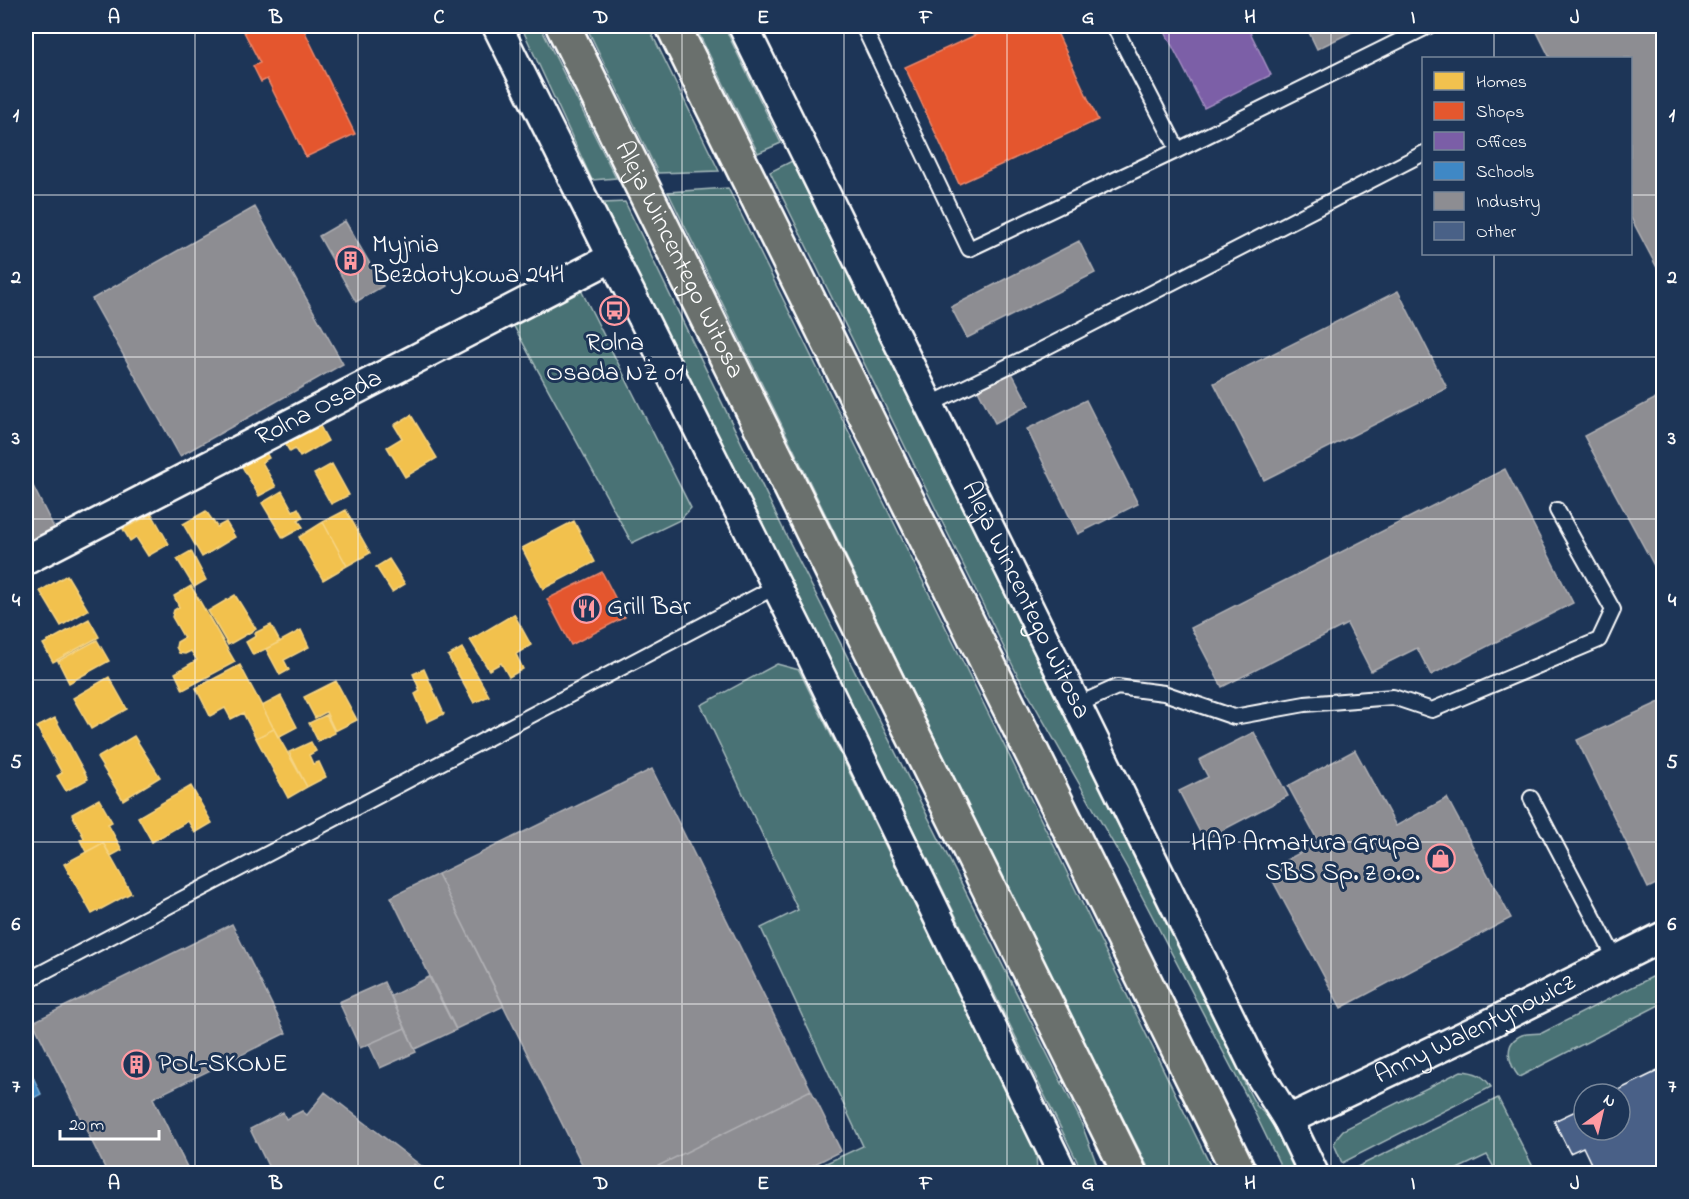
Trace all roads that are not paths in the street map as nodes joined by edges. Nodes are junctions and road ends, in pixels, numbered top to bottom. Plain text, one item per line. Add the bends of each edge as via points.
1 (497, 26) edge
2 (563, 26) edge
3 (673, 26) edge
4 (742, 26) edge
5 (863, 26) edge
6 (1114, 26) edge
7 (1428, 26) edge
8 (1178, 150) junction
9 (1422, 154) edge
10 (613, 257) junction
11 (929, 405) junction
12 (1557, 510) dead end
13 (26, 560) edge
14 (777, 586) junction
15 (1077, 705) junction
16 (1531, 798) dead end
17 (1664, 936) edge
18 (1616, 960) junction
19 (26, 981) edge
20 (1288, 1120) junction
21 (1063, 1173) edge
22 (1130, 1173) edge
23 (1240, 1173) edge
24 (1314, 1173) edge

1 - 10 street
2 - 22 main road, Aleja Wincentego Witosa
3 - 23 main road
4 - 11 street, Aleja Wincentego Witosa
5 - 8 lane via 969,249
6 - 8 lane
7 - 8 lane
9 - 11 lane
10 - 13 street, Rolna Osada
10 - 14 street
11 - 15 street, Aleja Wincentego Witosa
12 - 15 lane via 1613,610 1599,640 1432,710 1393,697 1305,704 1234,717 1164,693 1117,687
14 - 19 lane
14 - 21 street
15 - 20 street, Aleja Wincentego Witosa via 1254,1066
16 - 18 lane
17 - 18 street, Anny Walentynowicz
18 - 20 street, Anny Walentynowicz
20 - 24 street, Aleja Wincentego Witosa

